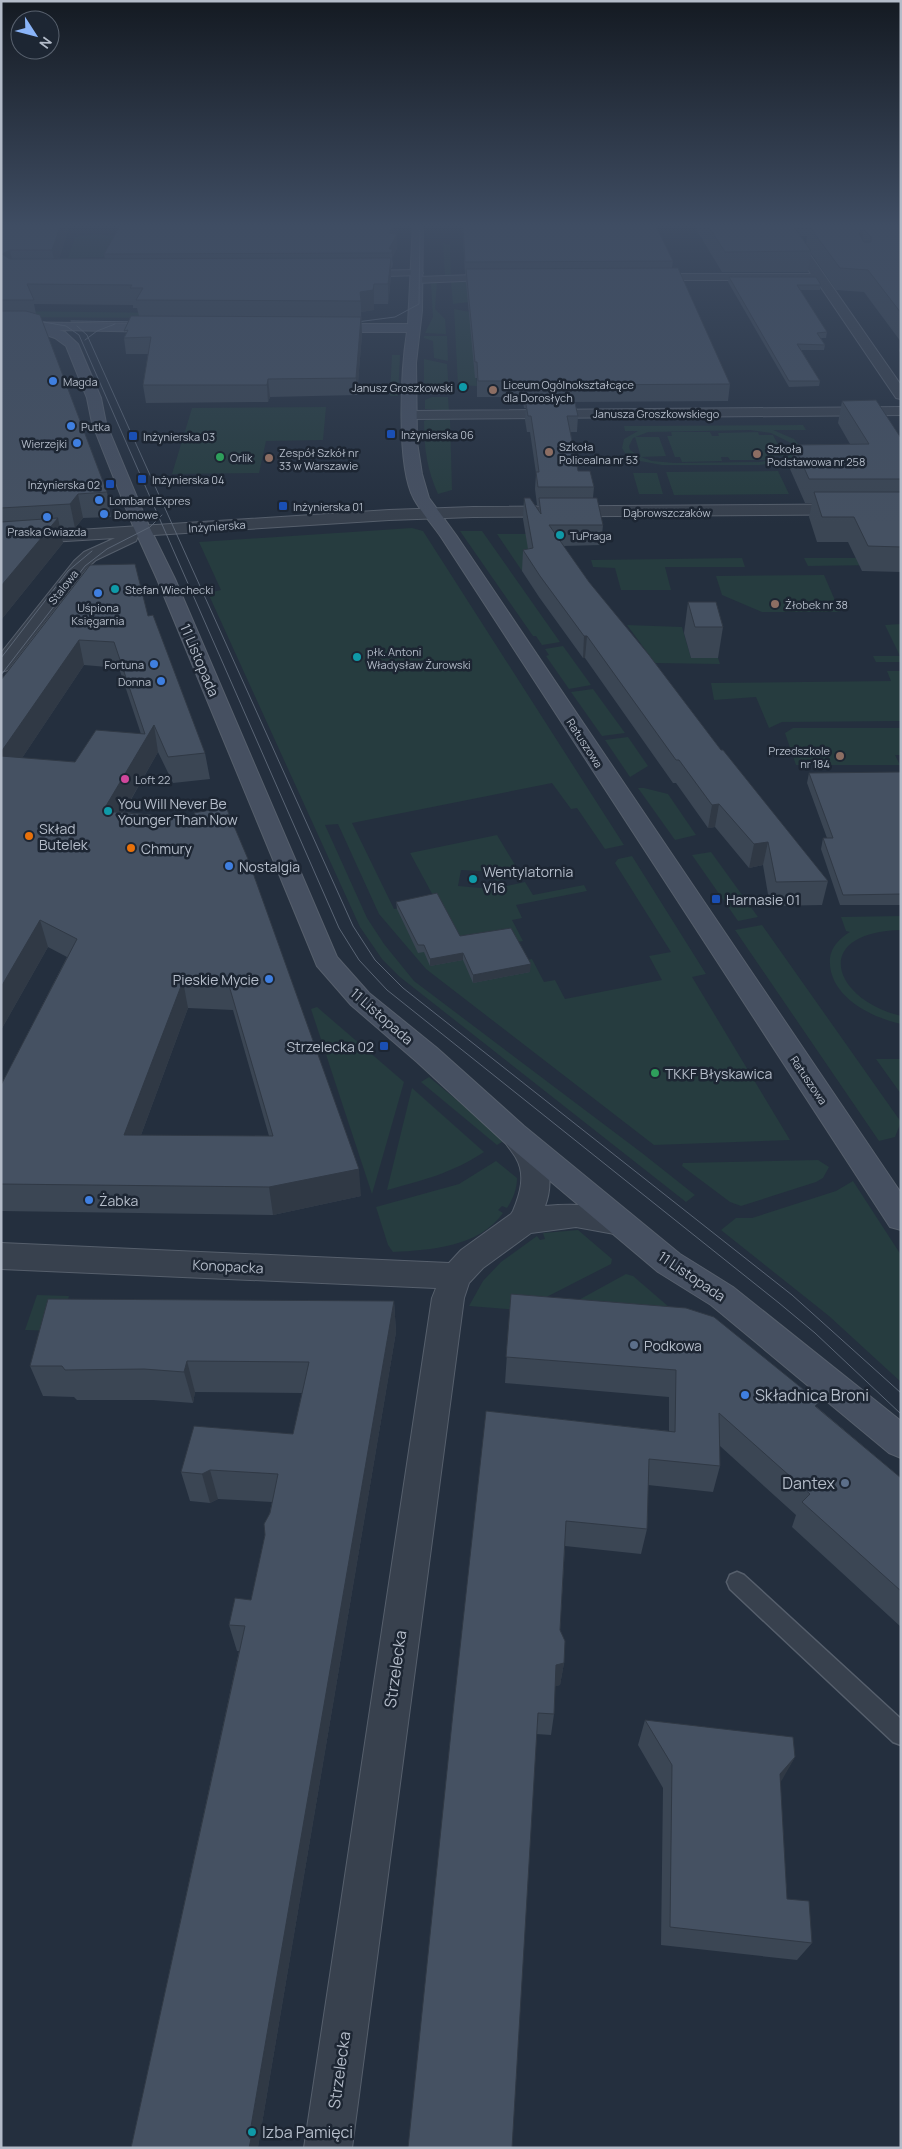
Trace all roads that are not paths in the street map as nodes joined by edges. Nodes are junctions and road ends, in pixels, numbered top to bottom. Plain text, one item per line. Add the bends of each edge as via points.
1 (414, 323) edge
2 (851, 323) edge
3 (1, 326) edge
4 (32, 326) junction
5 (173, 328) edge
6 (314, 328) edge
7 (413, 328) junction
8 (901, 395) edge
9 (901, 411) edge
10 (411, 415) junction
11 (901, 509) edge
12 (432, 514) junction
13 (143, 530) junction
14 (1, 540) edge
15 (1, 666) edge
16 (514, 1134) junction
17 (893, 1194) edge
18 (901, 1218) edge
19 (522, 1223) junction
20 (620, 1223) junction
21 (1, 1256) edge
22 (456, 1276) junction
23 (901, 1442) edge
24 (737, 1582) dead end
25 (901, 1734) edge
26 (328, 2148) edge

1 - 7 street, Ratuszowa
2 - 8 street
3 - 4 street
4 - 5 street
4 - 13 street, 11 Listopada via 60,335 72,344 94,398 99,423
6 - 7 street
7 - 10 street, Ratuszowa via 409,363
9 - 10 street, Janusza Groszkowskiego
10 - 12 street, Ratuszowa via 414,474 421,498
11 - 12 street, Dąbrowszczaków
12 - 13 street, Inżynierska
12 - 17 street, Ratuszowa
13 - 14 street, Inżynierska
13 - 15 street, Stalowa via 104,548 80,565
13 - 16 street, 11 Listopada via 326,960 360,999 428,1054
16 - 19 street via 526,1148 536,1172 535,1195
16 - 20 street, 11 Listopada
17 - 18 street, Ratuszowa
19 - 20 street, Strzelecka via 576,1215
19 - 22 street, Strzelecka via 472,1258
20 - 23 street, 11 Listopada via 669,1263 744,1313
21 - 22 street, Konopacka
22 - 26 street, Strzelecka via 448,1298
24 - 25 lane

